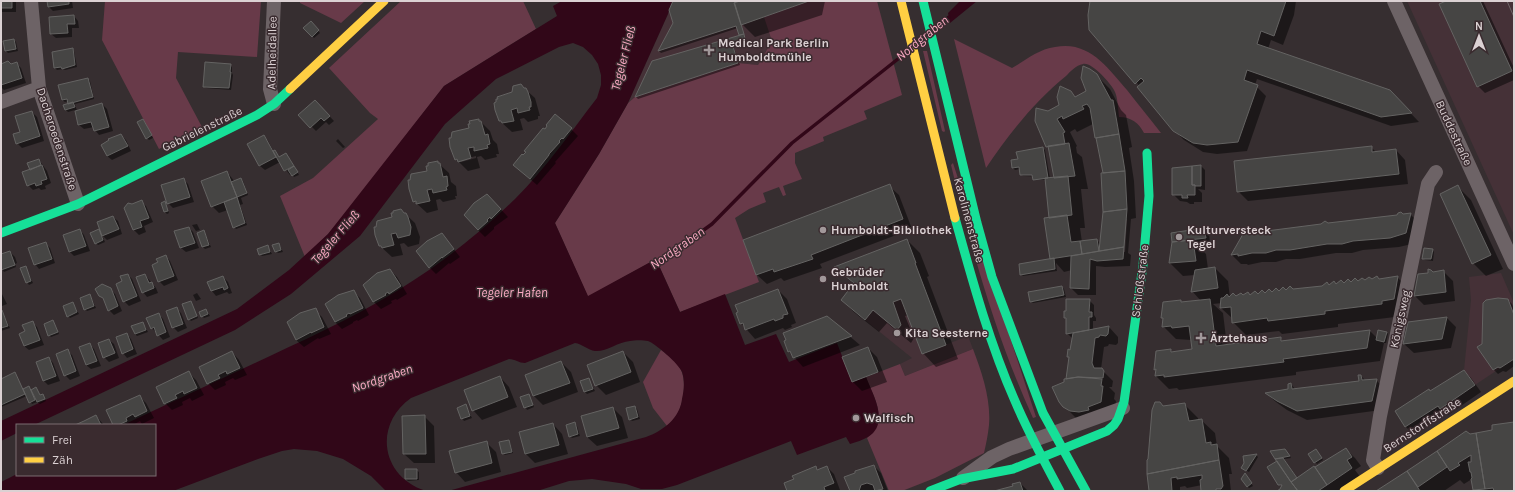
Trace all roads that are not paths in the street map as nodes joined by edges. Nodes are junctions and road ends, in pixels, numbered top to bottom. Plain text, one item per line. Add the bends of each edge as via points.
1 (31, 1) edge
2 (274, 1) edge
3 (384, 1) edge
4 (901, 1) edge
5 (923, 1) edge
6 (1394, 1) edge
7 (39, 88) junction
8 (1, 102) edge
9 (274, 104) junction
10 (1147, 153) dead end
11 (1436, 172) dead end
12 (78, 204) junction
13 (1, 234) edge
14 (1514, 264) edge
15 (1514, 381) edge
16 (1123, 408) junction
17 (1053, 432) junction
18 (1033, 440) junction
19 (1063, 450) junction
20 (1042, 458) junction
21 (1378, 468) junction
22 (961, 479) junction
23 (930, 491) edge
24 (1060, 491) edge
25 (1086, 491) edge
26 (1344, 491) edge

1 - 7 street, Dacheroedenstraße
2 - 9 street, Adelheidallee via 270,90
3 - 9 main road, Gabrielenstraße
4 - 18 main road, Karolinenstraße via 962,245 997,356
5 - 17 main road, Karolinenstraße via 992,277 1020,355
6 - 14 street, Buddestraße
7 - 8 street
7 - 12 street, Dacheroedenstraße
9 - 12 main road, Gabrielenstraße via 257,115
10 - 16 main road, Schloßstraße via 1149,196 1143,264
11 - 21 street, Königsweg via 1428,184 1380,416 1373,460
12 - 13 main road, Gabrielenstraße
15 - 21 main road, Bernstorffstraße
16 - 17 street
16 - 19 main road, Schloßstraße via 1120,419 1112,428
17 - 18 street
17 - 19 main road, Karolinenstraße
18 - 20 main road, Karolinenstraße
18 - 22 street via 992,457
19 - 20 main road, Schloßstraße
19 - 25 main road, Karolinenstraße
20 - 22 main road, Schloßstraße via 1013,469
20 - 24 main road, Karolinenstraße
21 - 26 main road, Bernstorffstraße
22 - 23 main road, Schloßstraße

